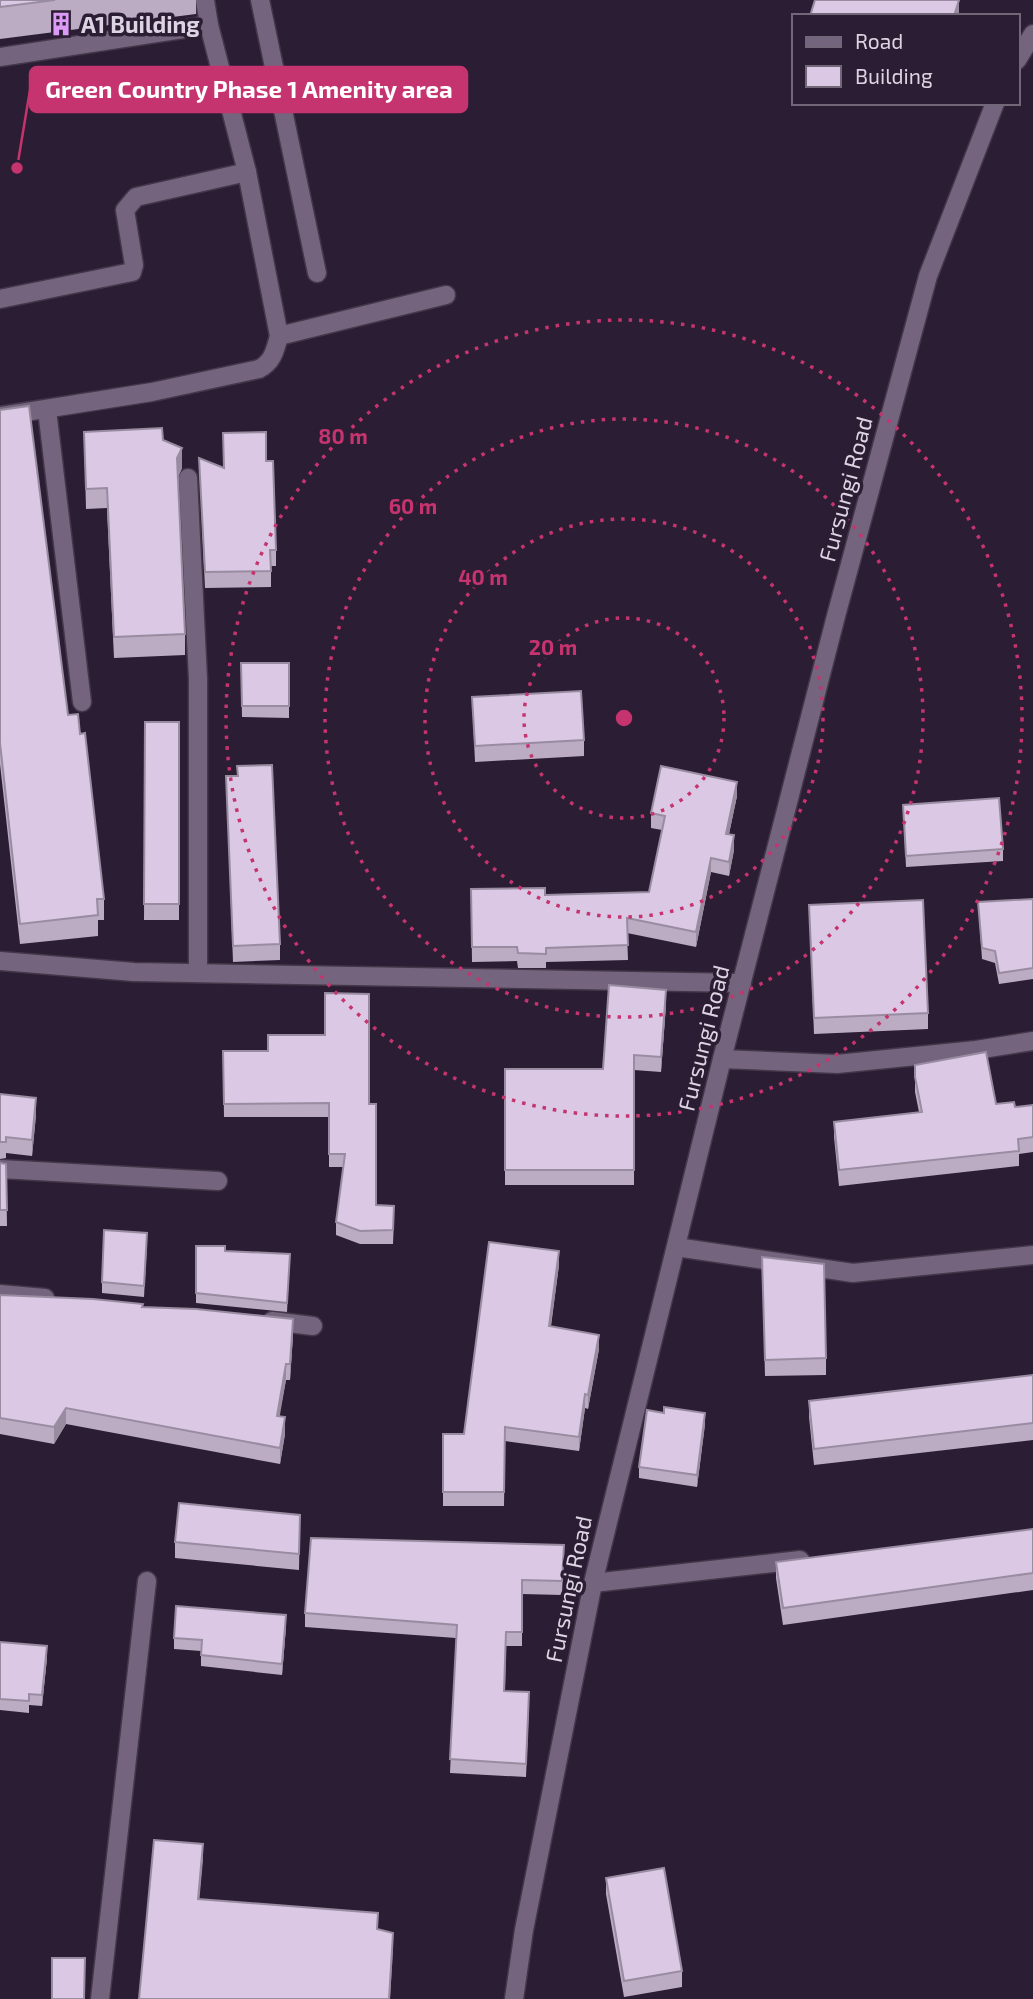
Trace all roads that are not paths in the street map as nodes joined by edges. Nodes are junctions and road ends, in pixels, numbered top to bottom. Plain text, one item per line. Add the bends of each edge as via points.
1 (205, 0) edge
2 (260, 0) edge
3 (209, 25) junction
4 (1033, 34) edge
5 (0, 57) edge
6 (1019, 57) edge
7 (994, 105) edge
8 (247, 172) junction
9 (317, 272) dead end
10 (446, 295) dead end
11 (0, 299) edge
12 (279, 336) junction
13 (47, 410) junction
14 (0, 416) edge
15 (188, 478) dead end
16 (82, 702) dead end
17 (0, 961) edge
18 (198, 973) junction
19 (742, 983) junction
20 (1033, 1041) edge
21 (722, 1059) junction
22 (0, 1169) edge
23 (218, 1181) dead end
24 (676, 1247) junction
25 (1033, 1255) edge
26 (0, 1294) edge
27 (68, 1301) edge
28 (259, 1320) edge
29 (313, 1326) dead end
30 (813, 1558) edge
31 (147, 1581) dead end
32 (593, 1583) junction
33 (100, 1999) edge
34 (514, 1999) edge

1 - 3 street
2 - 9 street
3 - 5 street
3 - 8 street
4 - 6 street
7 - 19 street, Fursungi Road via 928,276
8 - 11 street via 136,197 129,203 125,210 132,272
8 - 12 street
10 - 12 street
12 - 13 street via 274,355 259,369
13 - 14 street
13 - 16 street
15 - 18 street via 198,679
17 - 18 street
18 - 19 street
19 - 21 street, Fursungi Road
20 - 21 street via 836,1064
21 - 24 street, Fursungi Road
22 - 23 street
24 - 25 street via 853,1273
24 - 32 street, Fursungi Road
26 - 27 street
28 - 29 street
30 - 32 street
31 - 33 street
32 - 34 street, Fursungi Road

